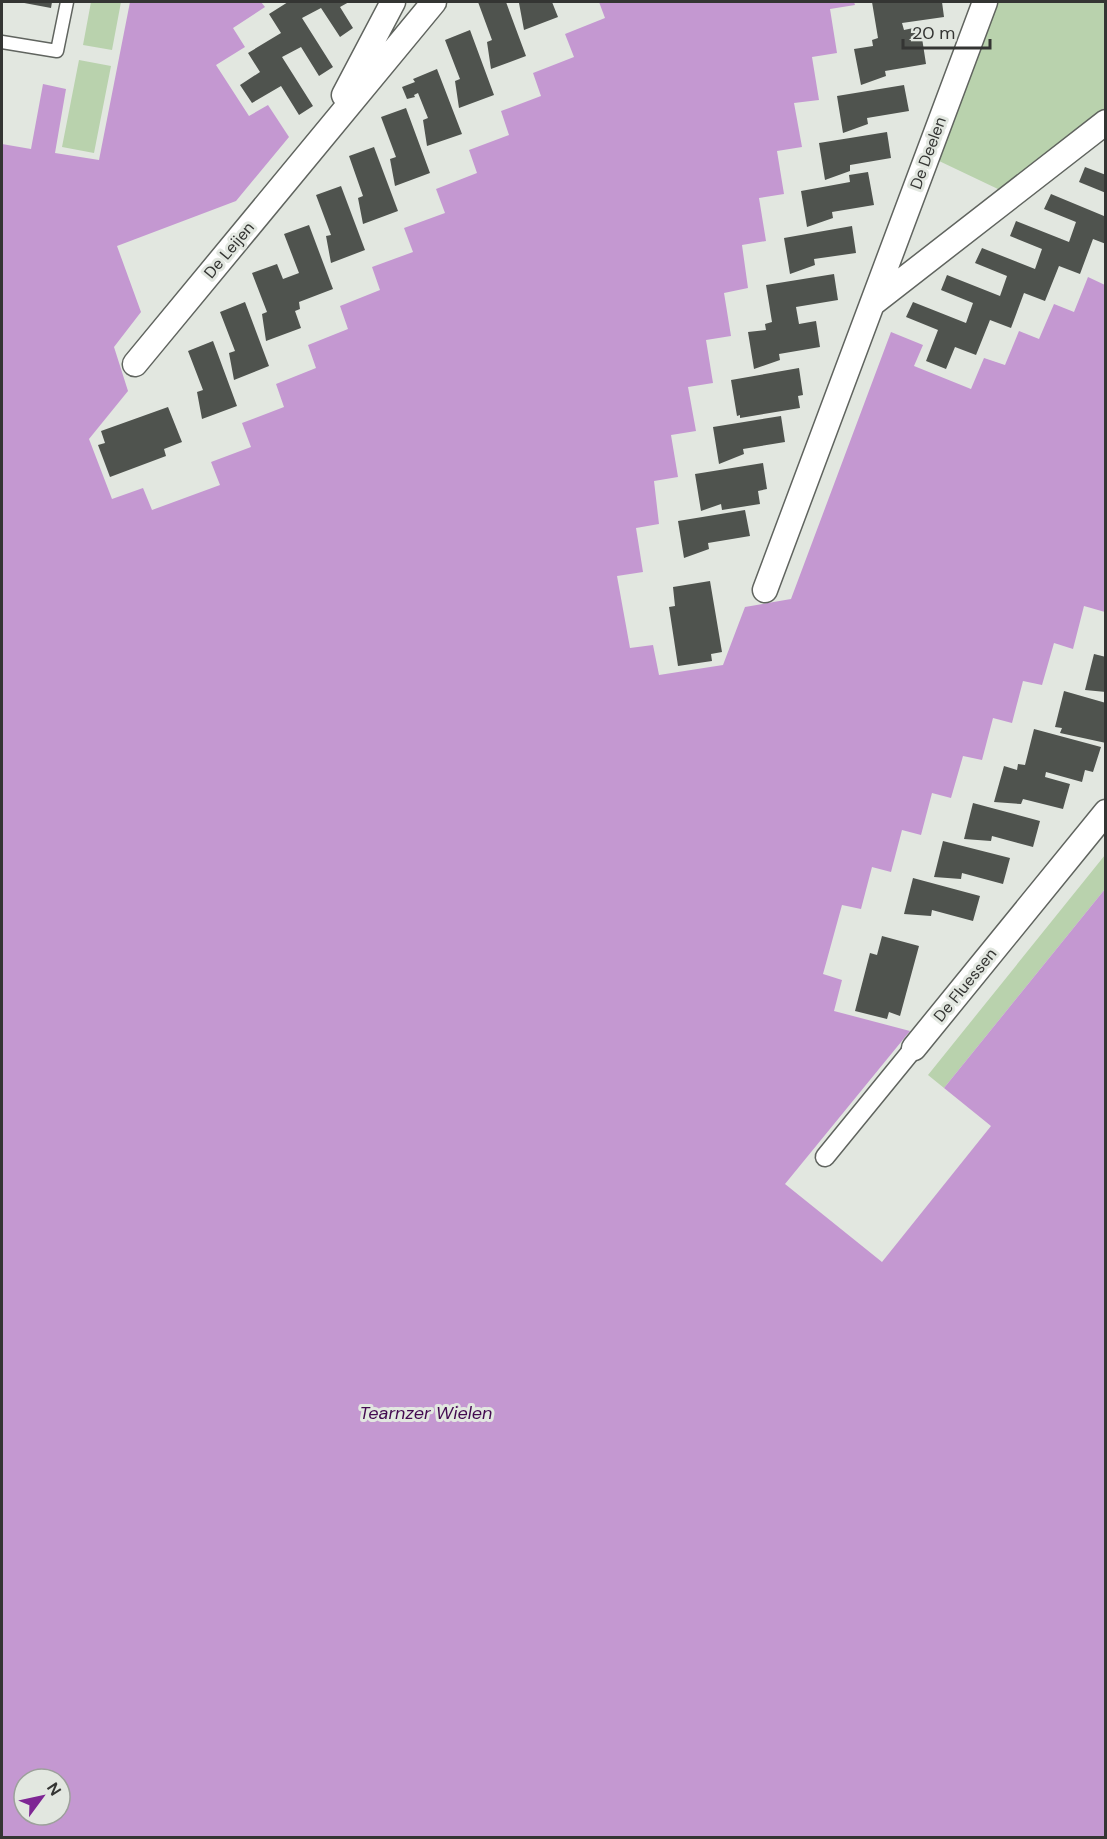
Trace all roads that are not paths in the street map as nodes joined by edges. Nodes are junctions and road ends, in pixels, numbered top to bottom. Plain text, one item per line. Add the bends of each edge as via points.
1 (67, 2) edge
2 (393, 2) edge
3 (434, 2) edge
4 (985, 2) edge
5 (2, 42) edge
6 (1106, 122) edge
7 (323, 136) junction
8 (872, 304) junction
9 (135, 364) dead end
10 (765, 590) dead end
11 (1106, 812) edge
12 (914, 1048) joint
13 (825, 1157) dead end

1 - 5 lane via 57,51
2 - 7 street, De Leijen
3 - 7 street, De Leijen
4 - 8 street, De Deelen
6 - 8 street
7 - 9 street, De Leijen
8 - 10 street, De Deelen
11 - 12 street, De Fluessen
12 - 13 street, De Fluessen

